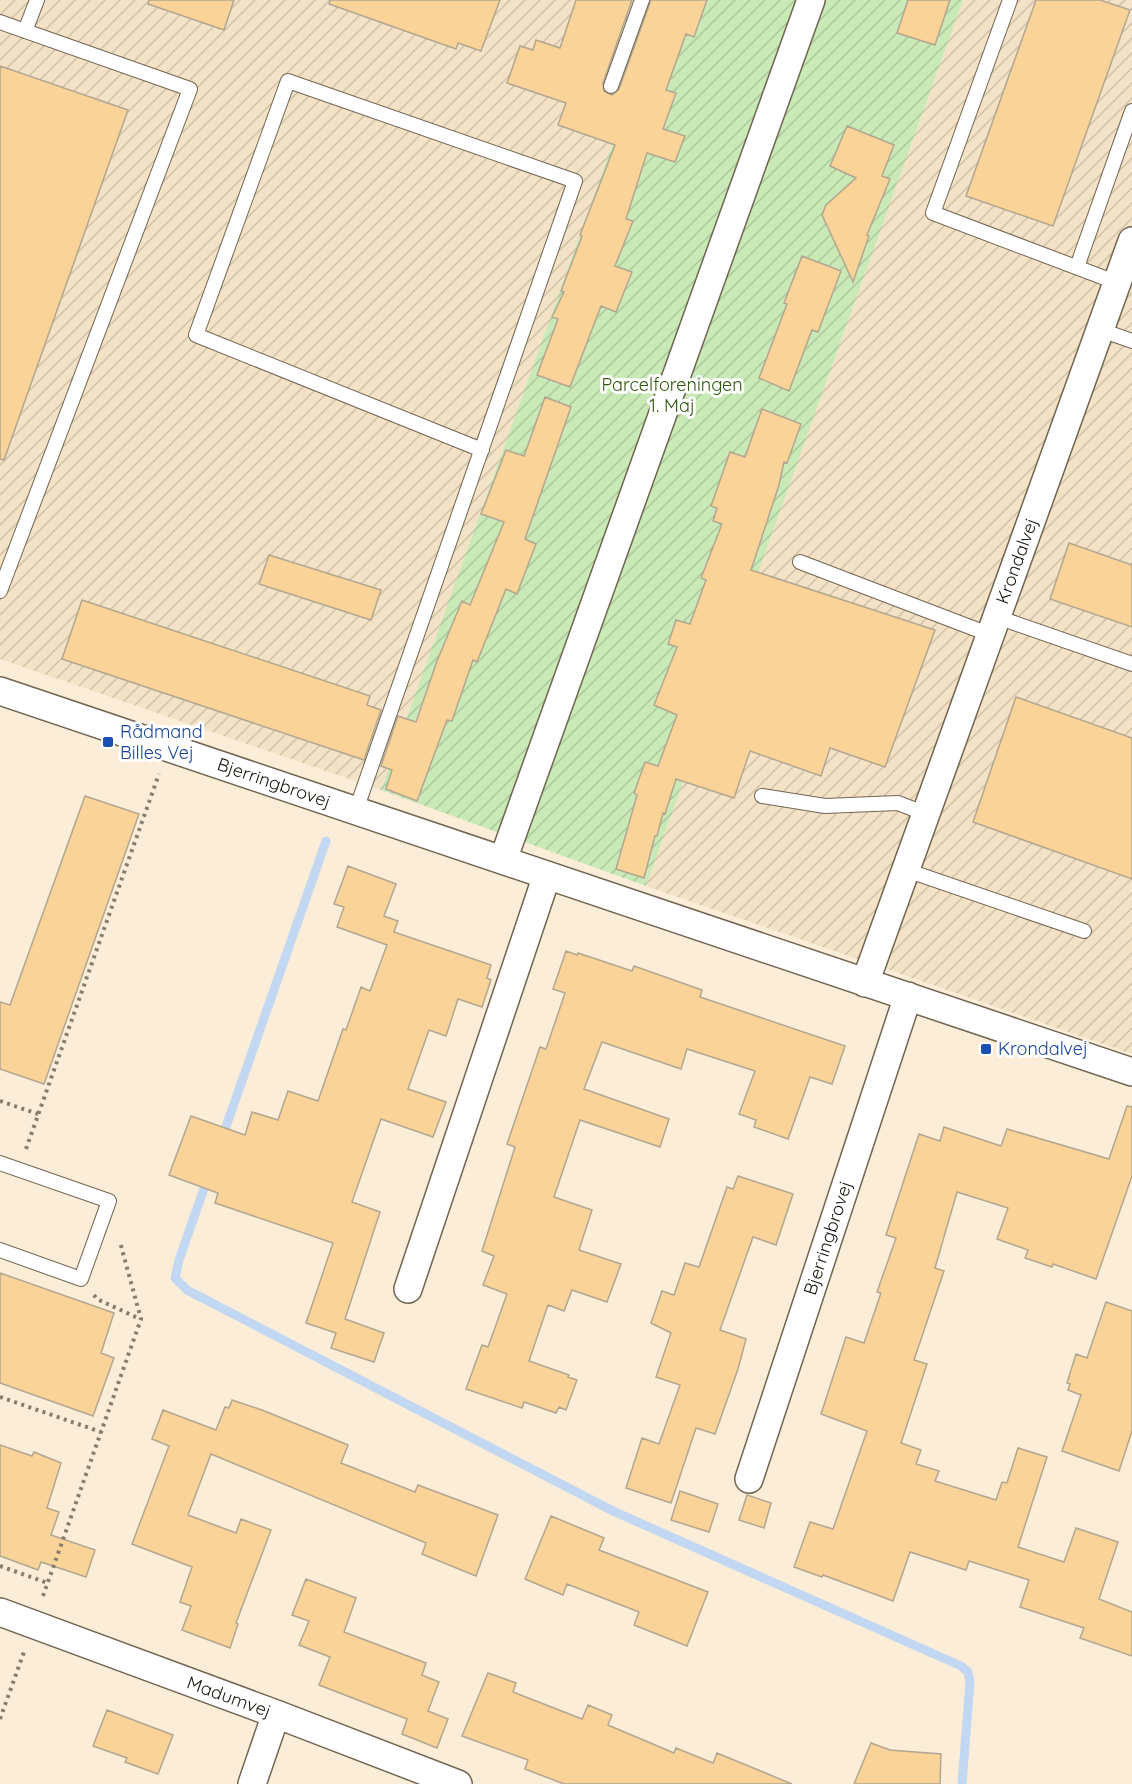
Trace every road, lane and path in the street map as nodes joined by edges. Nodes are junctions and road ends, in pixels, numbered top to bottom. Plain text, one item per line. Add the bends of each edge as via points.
1 (36, 0) edge
2 (642, 0) edge
3 (811, 0) edge
4 (1010, 0) edge
5 (0, 22) edge
6 (25, 31) junction
7 (611, 86) dead end
8 (1132, 111) edge
9 (1132, 241) edge
10 (1077, 267) junction
11 (1118, 282) junction
12 (1101, 330) junction
13 (1132, 341) edge
14 (482, 450) junction
15 (800, 562) dead end
16 (0, 591) edge
17 (994, 626) junction
18 (1132, 664) edge
19 (0, 691) edge
20 (168, 747) junction
21 (762, 796) dead end
22 (356, 810) junction
23 (926, 814) junction
24 (502, 860) junction
25 (906, 870) junction
26 (547, 875) junction
27 (1084, 931) dead end
28 (865, 983) junction
29 (908, 996) junction
30 (1132, 1072) edge
31 (0, 1101) edge
32 (38, 1114) junction
33 (0, 1163) edge
34 (19, 1169) junction
35 (109, 1201) junction
36 (0, 1250) edge
37 (81, 1278) junction
38 (408, 1289) dead end
39 (141, 1319) junction
40 (0, 1396) edge
41 (101, 1432) junction
42 (749, 1479) dead end
43 (0, 1566) edge
44 (48, 1583) junction
45 (0, 1612) edge
46 (34, 1624) junction
47 (276, 1714) junction
48 (0, 1719) edge
49 (252, 1784) edge
50 (458, 1784) edge

1 - 6 lane
2 - 7 lane
3 - 24 street
4 - 10 lane via 933,213
5 - 6 lane
6 - 16 lane via 190,89
8 - 10 lane
9 - 11 street, Krondalvej
10 - 11 lane
11 - 12 street, Krondalvej
12 - 13 lane
12 - 17 street, Krondalvej
14 - 14 lane via 575,181 288,81 196,335
14 - 22 lane
15 - 17 lane
17 - 18 lane
17 - 23 street, Krondalvej
19 - 20 street, Bjerringbrovej
20 - 22 street, Bjerringbrovej
20 - 32 path
21 - 23 lane via 825,806 898,803
22 - 24 street, Bjerringbrovej
23 - 25 street, Krondalvej
24 - 26 street, Bjerringbrovej
25 - 27 lane
25 - 28 street, Krondalvej
26 - 28 street, Bjerringbrovej
26 - 38 street
28 - 29 street, Bjerringbrovej
29 - 30 street, Bjerringbrovej
29 - 42 street, Bjerringbrovej
31 - 32 path
32 - 34 path
33 - 34 lane
34 - 35 lane
35 - 37 lane
35 - 39 path
36 - 37 lane
37 - 39 path via 97,1299
39 - 41 path
40 - 41 path
41 - 44 path
43 - 44 path
44 - 46 path
45 - 46 street, Madumvej
46 - 47 street, Madumvej
46 - 48 path
47 - 49 street
47 - 50 street, Madumvej

